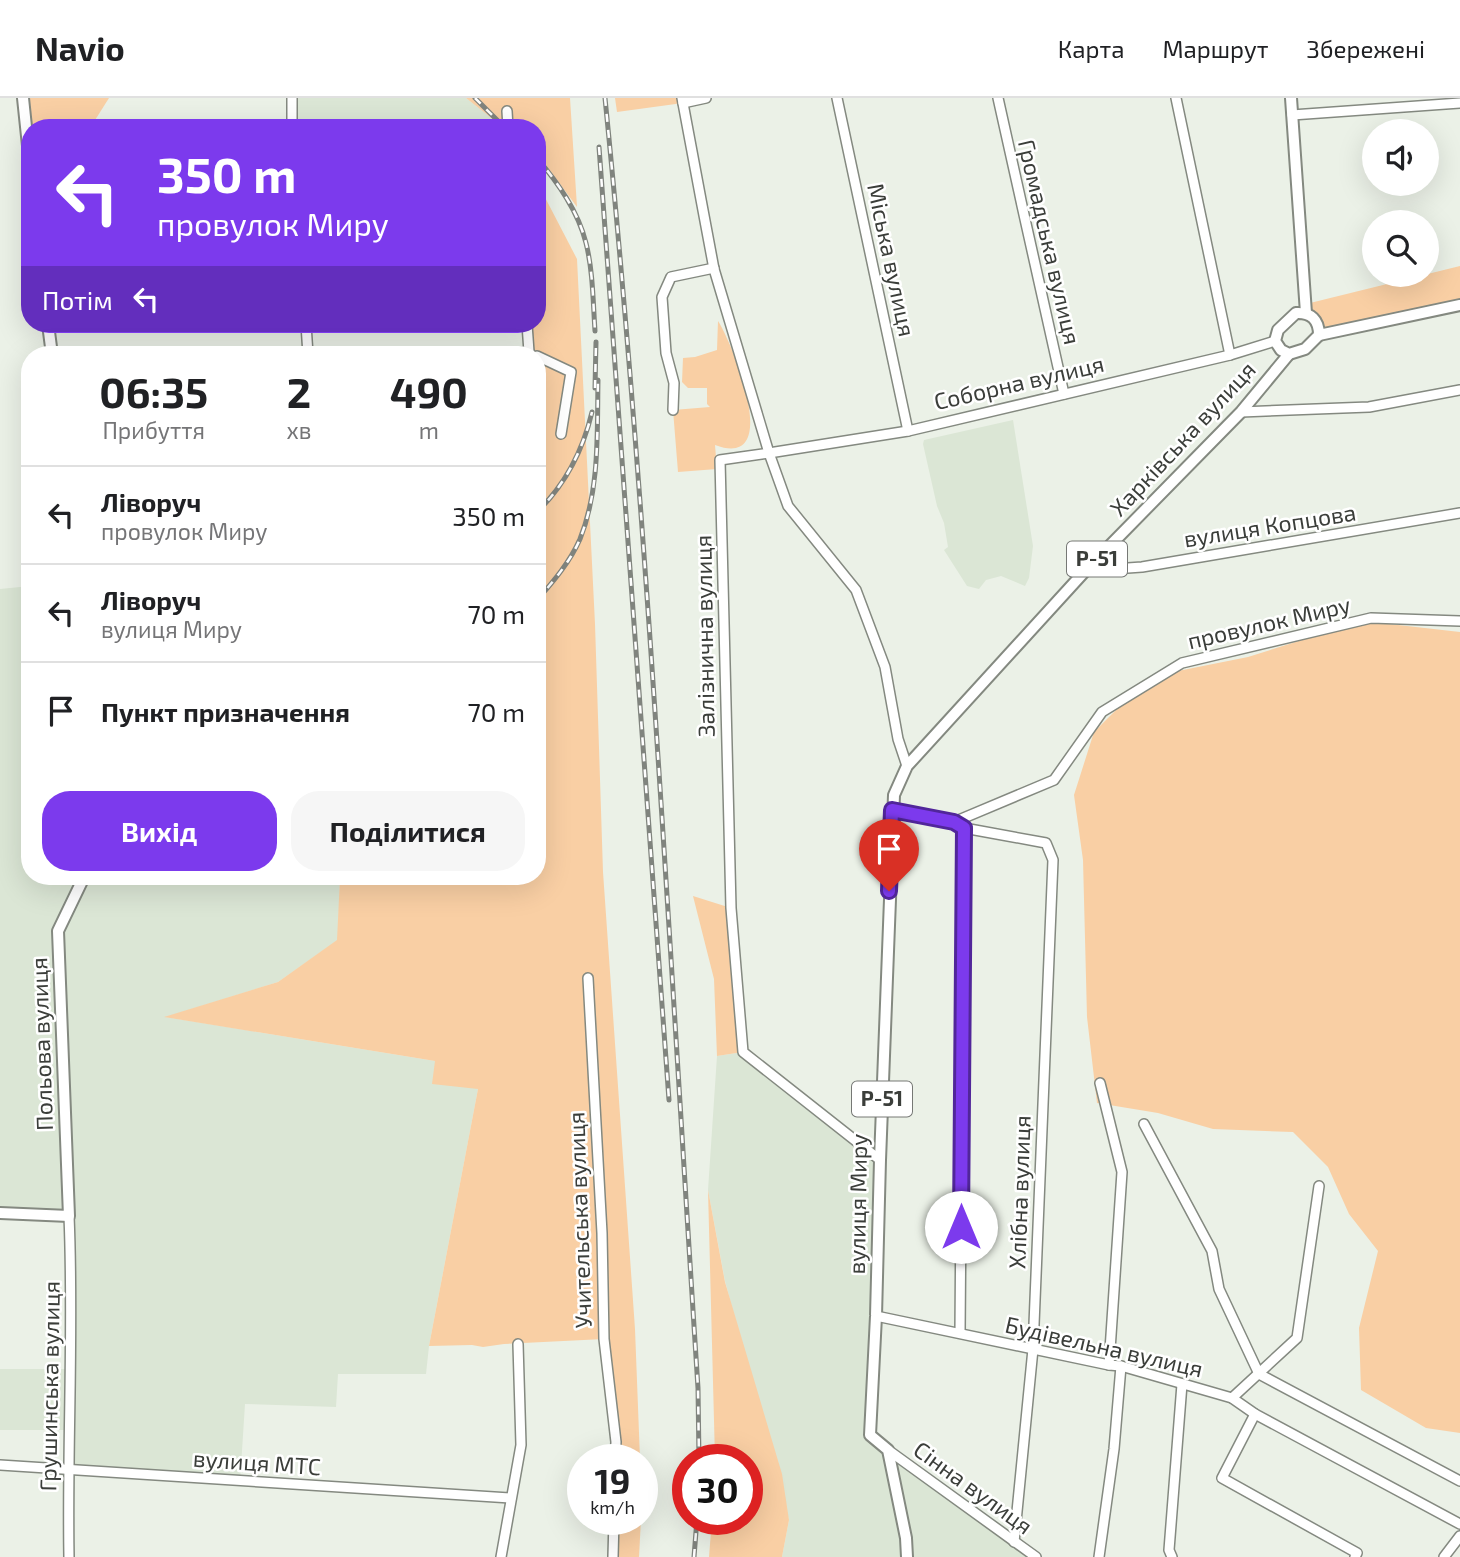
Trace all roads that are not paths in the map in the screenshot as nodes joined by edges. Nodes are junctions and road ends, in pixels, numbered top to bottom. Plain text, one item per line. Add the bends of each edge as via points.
1 (23, 98) edge
2 (292, 98) edge
3 (706, 98) edge
4 (837, 98) edge
5 (998, 98) edge
6 (1176, 98) edge
7 (1291, 98) edge
8 (683, 100) edge
9 (1460, 103) edge
10 (507, 111) dead end
11 (1292, 115) junction
12 (25, 119) edge
13 (292, 119) edge
14 (507, 119) edge
15 (714, 268) junction
16 (1460, 305) edge
17 (1306, 313) junction
18 (1319, 335) junction
19 (1275, 341) junction
20 (1289, 354) junction
21 (1230, 355) junction
22 (546, 361) edge
23 (1460, 390) edge
24 (1064, 394) junction
25 (673, 410) dead end
26 (1241, 412) junction
27 (908, 431) junction
28 (561, 434) dead end
29 (769, 453) junction
30 (1460, 513) edge
31 (1085, 571) junction
32 (1460, 621) edge
33 (906, 766) junction
34 (892, 810) junction
35 (954, 822) junction
36 (964, 828) junction
37 (80, 885) edge
38 (588, 978) dead end
39 (1100, 1083) dead end
40 (1144, 1124) dead end
41 (880, 1160) junction
42 (1319, 1186) dead end
43 (0, 1213) edge
44 (69, 1216) junction
45 (876, 1316) junction
46 (960, 1334) junction
47 (518, 1344) dead end
48 (1033, 1349) junction
49 (1109, 1365) junction
50 (1121, 1366) junction
51 (1259, 1374) junction
52 (1182, 1384) junction
53 (1232, 1398) junction
54 (1255, 1413) junction
55 (616, 1444) edge
56 (888, 1450) junction
57 (0, 1465) edge
58 (67, 1468) junction
59 (1460, 1481) edge
60 (511, 1498) junction
61 (1460, 1524) edge
62 (614, 1535) edge
63 (1460, 1536) edge
64 (1014, 1542) junction
65 (69, 1557) edge
66 (501, 1557) edge
67 (613, 1557) edge
68 (908, 1557) edge
69 (1036, 1557) edge
70 (1099, 1557) edge
71 (1172, 1557) edge
72 (1355, 1557) edge
73 (1444, 1557) edge

1 - 12 main road
2 - 13 street
3 - 8 street
4 - 27 street, Міська вулиця
5 - 24 street, Громадська вулиця
6 - 21 street
7 - 11 main road
8 - 15 street
9 - 11 street
10 - 14 street
11 - 17 main road
15 - 25 street via 671,277 662,297 666,353 674,383
15 - 29 street
16 - 18 main road
17 - 18 main road via 1314,317
17 - 19 main road via 1287,320
18 - 20 main road, Р-51 via 1305,349
19 - 20 main road
19 - 21 street, Соборна вулиця
20 - 26 main road, Харківська вулиця / Р-51
21 - 24 street, Соборна вулиця
22 - 28 street via 571,372
23 - 26 street via 1369,407
24 - 27 street, Соборна вулиця
26 - 31 main road, Харківська вулиця / Р-51
27 - 29 street, Соборна вулиця
29 - 33 street via 788,506 856,590 885,667
29 - 41 street, Залізнична вулиця via 720,460 732,908 743,1052
30 - 31 street, вулиця Копцова via 1142,567
31 - 33 main road, Харківська вулиця / Р-51
32 - 35 street, провулок Миру via 1371,618 1182,663 1102,712 1054,780
33 - 34 main road, вулиця Миру / Р-51
34 - 35 street
34 - 41 main road, вулиця Миру / Р-51
35 - 36 street
36 - 46 street
36 - 48 street, Хлібна вулиця via 1046,844 1053,860
37 - 44 main road, Польова вулиця via 58,931
38 - 55 street, Учительська вулиця via 604,1339
39 - 49 street via 1122,1172
40 - 51 street via 1212,1251 1219,1289
41 - 45 main road, вулиця Миру / Р-51
42 - 51 street via 1297,1338
43 - 44 main road
44 - 58 street, Грушинська вулиця
45 - 46 street, Будівельна вулиця
45 - 56 main road, вулиця Миру / Р-51 via 870,1435
46 - 48 street, Будівельна вулиця
47 - 60 street via 521,1445
48 - 49 street, Будівельна вулиця
48 - 64 street, Хлібна вулиця
49 - 50 street, Будівельна вулиця
50 - 52 street, Будівельна вулиця
50 - 70 street
51 - 53 street
51 - 59 street
52 - 53 street, Будівельна вулиця
52 - 71 street
53 - 54 street, Будівельна вулиця
54 - 61 street, Будівельна вулиця
54 - 72 street via 1222,1478 1357,1553
56 - 64 street, Сінна вулиця
56 - 68 main road
57 - 58 street, вулиця МТС
58 - 60 street, вулиця МТС
58 - 65 street, Грушинська вулиця
60 - 66 street
62 - 67 street
63 - 73 street
64 - 69 street, Сінна вулиця

